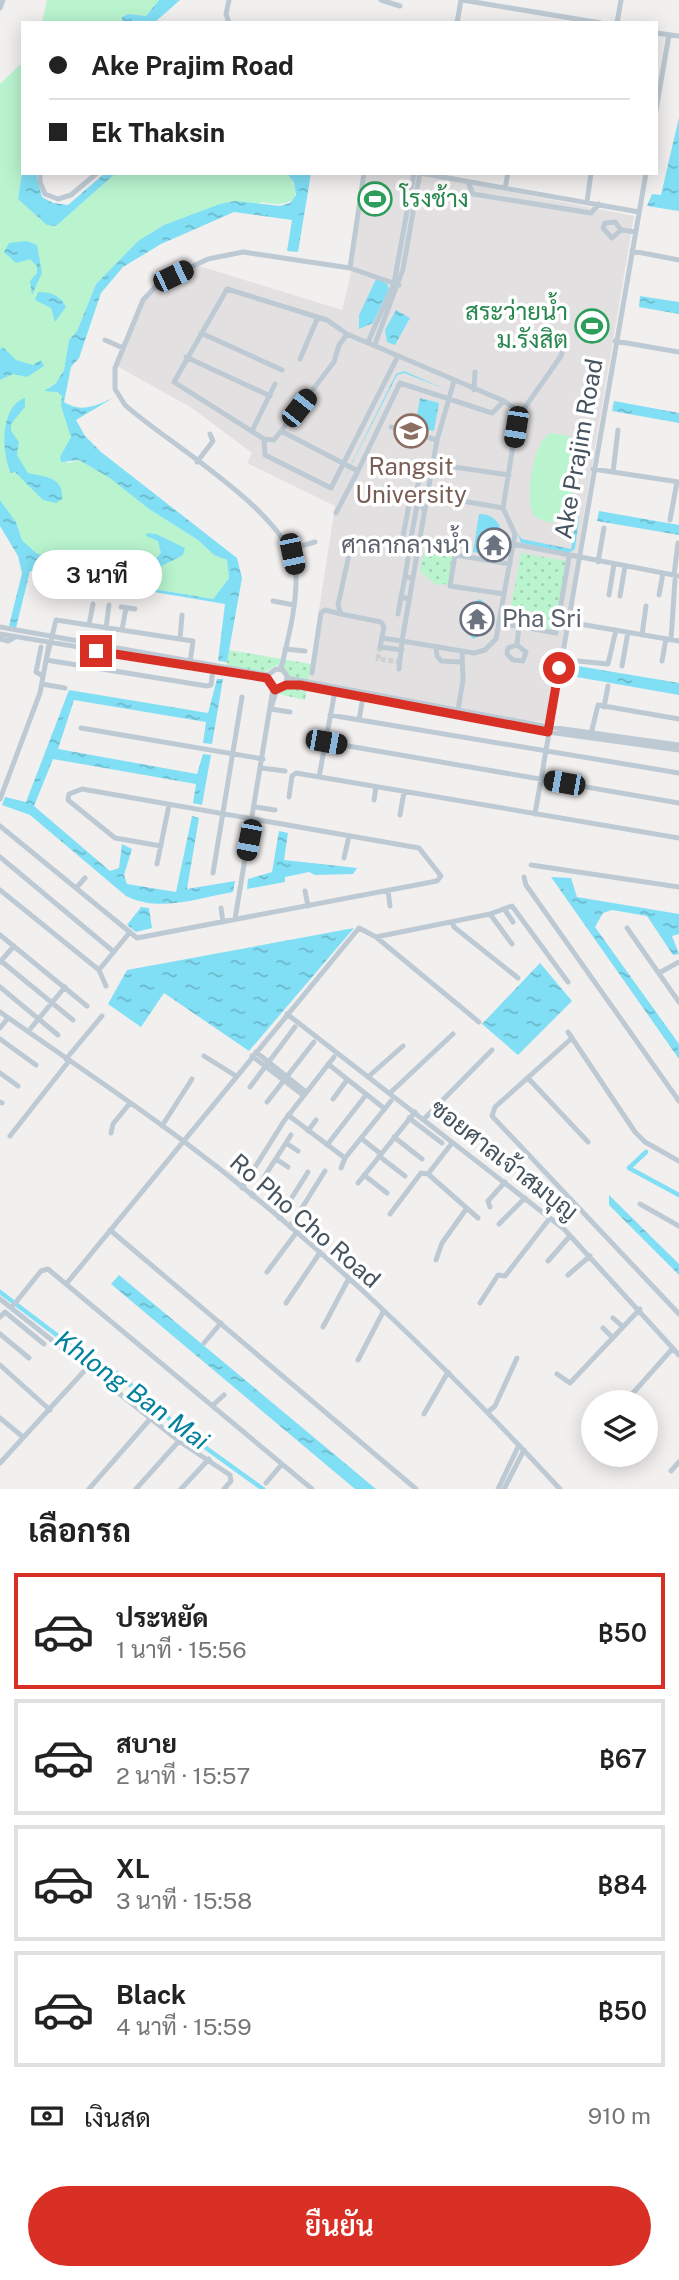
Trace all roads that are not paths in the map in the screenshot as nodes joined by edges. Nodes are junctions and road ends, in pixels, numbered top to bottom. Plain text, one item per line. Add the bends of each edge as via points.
1 (3, 0) edge
2 (229, 0) edge
3 (381, 0) edge
4 (462, 0) edge
5 (621, 0) edge
6 (400, 6) dead end
7 (0, 8) edge
8 (226, 14) junction
9 (222, 21) edge
10 (228, 21) edge
11 (457, 21) edge
12 (589, 21) edge
13 (617, 21) edge
14 (658, 33) edge
15 (669, 35) junction
16 (679, 36) edge
17 (658, 98) edge
18 (40, 175) edge
19 (95, 175) edge
20 (364, 175) edge
21 (414, 175) edge
22 (420, 175) edge
23 (436, 175) edge
24 (508, 175) edge
25 (591, 175) edge
26 (646, 175) edge
27 (468, 182) junction
28 (505, 188) junction
29 (587, 202) junction
30 (599, 204) junction
31 (639, 212) junction
32 (621, 230) dead end
33 (636, 232) junction
34 (632, 251) junction
35 (679, 260) edge
36 (350, 268) junction
37 (396, 284) junction
38 (318, 317) junction
39 (201, 333) junction
40 (347, 334) junction
41 (105, 340) dead end
42 (615, 341) junction
43 (371, 343) junction
44 (565, 343) dead end
45 (123, 348) junction
46 (679, 352) edge
47 (398, 356) junction
48 (186, 357) junction
49 (300, 359) dead end
50 (282, 370) dead end
51 (475, 372) dead end
52 (454, 381) junction
53 (275, 384) dead end
54 (474, 390) junction
55 (270, 396) junction
56 (448, 397) junction
57 (505, 402) junction
58 (520, 412) junction
59 (391, 427) dead end
60 (618, 430) dead end
61 (252, 431) junction
62 (281, 431) junction
63 (210, 434) dead end
64 (264, 439) junction
65 (437, 440) junction
66 (197, 462) junction
67 (346, 465) junction
68 (432, 465) junction
69 (593, 469) junction
70 (357, 470) junction
71 (613, 472) junction
72 (509, 475) junction
73 (678, 482) edge
74 (427, 495) junction
75 (503, 508) junction
76 (424, 510) junction
77 (336, 513) dead end
78 (670, 520) dead end
79 (604, 528) dead end
80 (402, 541) junction
81 (315, 542) dead end
82 (410, 543) junction
83 (678, 543) edge
84 (418, 544) junction
85 (513, 544) junction
86 (291, 550) junction
87 (409, 552) dead end
88 (569, 556) junction
89 (578, 558) junction
90 (598, 562) junction
91 (510, 564) junction
92 (614, 564) junction
93 (625, 566) junction
94 (663, 573) junction
95 (409, 577) junction
96 (676, 577) edge
97 (504, 594) junction
98 (610, 595) dead end
99 (659, 595) dead end
100 (620, 596) dead end
101 (401, 597) junction
102 (409, 599) junction
103 (273, 601) dead end
104 (93, 604) dead end
105 (109, 605) dead end
106 (294, 605) junction
107 (646, 606) dead end
108 (135, 610) dead end
109 (341, 614) junction
110 (398, 614) dead end
111 (181, 615) dead end
112 (568, 622) junction
113 (499, 623) junction
114 (89, 625) junction
115 (519, 626) junction
116 (0, 627) edge
117 (106, 628) junction
118 (122, 630) junction
119 (616, 630) junction
120 (628, 632) junction
121 (556, 633) junction
122 (566, 635) junction
123 (642, 635) junction
124 (0, 637) edge
125 (382, 638) junction
126 (180, 639) junction
127 (668, 639) junction
128 (50, 641) junction
129 (402, 641) junction
130 (679, 641) edge
131 (517, 645) dead end
132 (41, 648) dead end
133 (285, 649) junction
134 (436, 649) junction
135 (402, 650) junction
136 (305, 651) dead end
137 (462, 656) junction
138 (46, 658) junction
139 (662, 660) dead end
140 (579, 661) dead end
141 (190, 664) junction
142 (622, 666) dead end
143 (222, 669) junction
144 (281, 669) junction
145 (399, 669) dead end
146 (213, 670) junction
147 (312, 674) dead end
148 (43, 676) junction
149 (267, 676) junction
150 (286, 682) junction
151 (42, 684) junction
152 (608, 686) dead end
153 (65, 688) dead end
154 (275, 689) junction
155 (335, 690) junction
156 (242, 697) dead end
157 (363, 697) junction
158 (604, 707) junction
159 (271, 709) junction
160 (458, 711) junction
161 (290, 712) dead end
162 (330, 715) junction
163 (679, 719) edge
164 (359, 720) junction
165 (81, 728) dead end
166 (549, 729) junction
167 (591, 736) junction
168 (326, 742) junction
169 (679, 747) edge
170 (545, 751) junction
171 (233, 754) junction
172 (263, 759) junction
173 (261, 768) junction
174 (285, 771) dead end
175 (679, 773) edge
176 (319, 777) junction
177 (541, 779) junction
178 (376, 787) junction
179 (404, 792) junction
180 (289, 797) dead end
181 (0, 799) edge
182 (374, 800) dead end
183 (679, 803) edge
184 (169, 805) junction
185 (255, 807) junction
186 (275, 810) dead end
187 (223, 814) junction
188 (535, 814) junction
189 (400, 815) dead end
190 (253, 820) junction
191 (0, 826) edge
192 (349, 836) junction
193 (679, 838) edge
194 (161, 846) junction
195 (0, 857) edge
196 (344, 858) dead end
197 (158, 864) dead end
198 (531, 865) dead end
199 (213, 873) dead end
200 (524, 877) dead end
201 (85, 878) dead end
202 (679, 887) edge
203 (76, 888) junction
204 (0, 890) edge
205 (305, 891) dead end
206 (388, 891) junction
207 (308, 906) junction
208 (390, 906) dead end
209 (221, 908) dead end
210 (505, 910) junction
211 (490, 914) junction
212 (235, 919) junction
213 (223, 922) junction
214 (452, 922) junction
215 (513, 922) dead end
216 (627, 928) dead end
217 (130, 932) junction
218 (0, 935) edge
219 (376, 937) junction
220 (512, 944) dead end
221 (14, 946) junction
222 (114, 952) junction
223 (0, 962) edge
224 (679, 962) edge
225 (99, 970) junction
226 (659, 973) junction
227 (518, 978) dead end
228 (568, 982) dead end
229 (106, 986) dead end
230 (0, 987) edge
231 (65, 988) junction
232 (679, 1002) edge
233 (52, 1003) junction
234 (87, 1006) dead end
235 (287, 1014) junction
236 (2, 1015) edge
237 (102, 1016) dead end
238 (38, 1019) junction
239 (73, 1020) dead end
240 (480, 1022) dead end
241 (295, 1027) dead end
242 (0, 1028) edge
243 (31, 1028) dead end
244 (453, 1034) dead end
245 (58, 1035) dead end
246 (0, 1039) edge
247 (314, 1042) dead end
248 (403, 1046) dead end
249 (492, 1050) dead end
250 (254, 1054) junction
251 (204, 1056) dead end
252 (334, 1057) dead end
253 (68, 1060) junction
254 (266, 1064) junction
255 (328, 1064) junction
256 (36, 1065) dead end
257 (0, 1073) edge
258 (236, 1076) junction
259 (368, 1077) junction
260 (527, 1078) junction
261 (192, 1079) dead end
262 (285, 1079) junction
263 (347, 1080) junction
264 (18, 1086) dead end
265 (250, 1087) dead end
266 (390, 1093) junction
267 (304, 1094) junction
268 (366, 1095) junction
269 (333, 1099) dead end
270 (391, 1101) dead end
271 (679, 1101) edge
272 (267, 1102) dead end
273 (130, 1103) junction
274 (384, 1109) junction
275 (17, 1112) dead end
276 (415, 1112) junction
277 (288, 1115) junction
278 (24, 1117) junction
279 (410, 1118) junction
280 (424, 1119) junction
281 (316, 1120) dead end
282 (162, 1126) junction
283 (309, 1130) junction
284 (111, 1133) dead end
285 (291, 1135) dead end
286 (10, 1136) dead end
287 (394, 1137) junction
288 (362, 1139) junction
289 (183, 1140) junction
290 (588, 1142) dead end
291 (286, 1143) junction
292 (442, 1143) dead end
293 (452, 1143) junction
294 (327, 1145) junction
295 (298, 1151) dead end
296 (380, 1155) junction
297 (345, 1158) junction
298 (422, 1158) dead end
299 (276, 1159) junction
300 (679, 1161) edge
301 (288, 1167) dead end
302 (341, 1168) dead end
303 (324, 1171) dead end
304 (308, 1172) dead end
305 (428, 1174) junction
306 (365, 1175) junction
307 (405, 1176) dead end
308 (265, 1177) junction
309 (505, 1182) junction
310 (358, 1183) dead end
311 (278, 1185) dead end
312 (242, 1188) junction
313 (387, 1193) dead end
314 (252, 1196) junction
315 (525, 1198) junction
316 (639, 1204) dead end
317 (490, 1207) dead end
318 (467, 1208) junction
319 (390, 1214) dead end
320 (478, 1217) dead end
321 (279, 1218) junction
322 (550, 1218) junction
323 (499, 1224) dead end
324 (679, 1226) edge
325 (290, 1227) junction
326 (110, 1230) junction
327 (296, 1233) junction
328 (570, 1236) junction
329 (319, 1254) junction
330 (590, 1256) junction
331 (436, 1260) dead end
332 (548, 1261) dead end
333 (267, 1272) dead end
334 (568, 1275) dead end
335 (348, 1280) junction
336 (68, 1283) junction
337 (0, 1299) edge
338 (286, 1303) dead end
339 (480, 1303) dead end
340 (13, 1306) junction
341 (640, 1309) junction
342 (383, 1312) junction
343 (679, 1314) edge
344 (0, 1317) edge
345 (613, 1318) dead end
346 (221, 1323) junction
347 (323, 1327) dead end
348 (623, 1327) junction
349 (603, 1328) dead end
350 (0, 1334) edge
351 (612, 1338) junction
352 (204, 1343) dead end
353 (44, 1344) dead end
354 (673, 1348) junction
355 (679, 1355) edge
356 (29, 1358) dead end
357 (517, 1358) dead end
358 (358, 1360) dead end
359 (0, 1365) edge
360 (86, 1369) junction
361 (448, 1372) junction
362 (557, 1374) dead end
363 (636, 1390) edge
364 (223, 1395) dead end
365 (212, 1405) junction
366 (50, 1410) junction
367 (488, 1412) junction
368 (424, 1414) dead end
369 (0, 1418) edge
370 (152, 1418) junction
371 (23, 1437) junction
372 (179, 1441) junction
373 (521, 1447) junction
374 (2, 1458) edge
375 (209, 1459) junction
376 (679, 1462) edge
377 (282, 1464) junction
378 (671, 1471) dead end
379 (554, 1482) junction
380 (266, 1483) dead end
381 (89, 1489) edge
382 (136, 1489) edge
383 (181, 1489) edge
384 (224, 1489) edge
385 (312, 1489) edge
386 (416, 1489) edge
387 (498, 1489) edge
388 (505, 1489) edge
389 (550, 1489) edge
390 (560, 1489) edge

1 - 7 street
2 - 8 street
3 - 6 street
4 - 11 street
4 - 12 street
5 - 13 street
8 - 9 street
8 - 10 street
14 - 15 street
15 - 16 street
15 - 17 street
18 - 19 street via 45,194 58,199 71,195
20 - 36 street
21 - 37 street
22 - 37 street
23 - 27 street
24 - 28 street
25 - 29 street
26 - 31 street, Ake Prajim Road
27 - 28 street
27 - 30 street via 473,194 591,213
28 - 29 street
29 - 30 street
30 - 31 street
31 - 33 street, Ake Prajim Road
32 - 33 street
33 - 34 street, Ake Prajim Road
34 - 35 street
34 - 42 street, Ake Prajim Road
36 - 37 street
36 - 45 street via 243,252 216,256 153,288
37 - 43 street
38 - 39 street via 227,289
38 - 40 street
38 - 49 street
39 - 48 street
39 - 50 street
40 - 43 street
40 - 62 street via 334,362
41 - 45 street
42 - 46 street
42 - 69 street, Ake Prajim Road
43 - 47 street
44 - 58 street via 531,403
45 - 66 street via 114,375 117,394
47 - 52 street
47 - 67 street
48 - 55 street
48 - 61 street via 175,385
51 - 54 street
52 - 54 street
52 - 56 street
53 - 55 street
54 - 57 street
55 - 61 street
56 - 57 street via 492,413
56 - 65 street
56 - 70 street via 400,383
57 - 58 street
58 - 72 street
59 - 65 street
60 - 71 street
61 - 64 street
62 - 64 street via 274,440
62 - 67 street
63 - 66 street via 213,441
64 - 67 street via 266,456 330,487
65 - 68 street
66 - 86 street via 265,517
67 - 70 street
68 - 72 street
68 - 74 street
68 - 76 street via 420,469 416,484 416,499
69 - 71 street
69 - 89 street, Ake Prajim Road
70 - 77 street
71 - 73 street
72 - 75 street
73 - 78 street
74 - 75 street
74 - 76 street
75 - 85 street via 515,529
76 - 84 street
79 - 90 street
80 - 82 street
80 - 82 street via 413,502 417,506
80 - 109 street via 399,547 352,541 338,605
81 - 86 street
82 - 84 street
83 - 96 street
84 - 95 street
85 - 88 street
85 - 91 street
86 - 106 street via 296,573
87 - 95 street
88 - 89 street
88 - 121 street
89 - 90 street
89 - 112 street, Ake Prajim Road
90 - 92 street
91 - 97 street
91 - 97 street via 455,555 450,586
92 - 93 street
92 - 98 street
93 - 94 street
93 - 100 street
94 - 96 street
94 - 99 street
95 - 101 street
95 - 102 street
96 - 127 street
97 - 113 street
101 - 102 street
101 - 110 street
102 - 129 street
103 - 106 street
104 - 114 street
105 - 117 street
106 - 133 street
107 - 123 street
108 - 118 street via 124,607
109 - 125 street via 379,621 384,627
109 - 147 street via 321,613
111 - 126 street
112 - 119 street
112 - 122 street, Ake Prajim Road
113 - 115 street
113 - 137 street via 492,645
114 - 117 street
114 - 128 street via 56,620
115 - 121 street
115 - 131 street
116 - 128 street
117 - 118 street
118 - 126 street
119 - 120 street
119 - 140 street via 608,664
120 - 123 street
120 - 142 street
121 - 122 street
122 - 166 street, Ake Prajim Road
123 - 127 street
124 - 128 street
125 - 129 street
125 - 135 street via 380,647
126 - 141 street via 194,642
127 - 130 street
127 - 139 street
128 - 138 street
128 - 141 street
129 - 134 street
129 - 135 street
132 - 148 street via 36,673
133 - 136 street
133 - 144 street
134 - 137 street
134 - 137 street via 443,662
135 - 145 street
137 - 160 street
138 - 146 street via 207,686
138 - 148 street
141 - 143 street
141 - 146 street
143 - 146 street
143 - 149 street
144 - 149 street
144 - 150 street
148 - 151 street
149 - 154 street
150 - 154 street
150 - 155 street
151 - 153 street
151 - 181 street
152 - 158 street
154 - 159 street
155 - 157 street
155 - 160 street
155 - 162 street
156 - 171 street
157 - 160 street
157 - 164 street
158 - 163 street
158 - 167 street via 596,707
159 - 161 street
159 - 172 street
160 - 166 street
162 - 164 street
162 - 168 street
164 - 170 street
165 - 171 street
166 - 167 street
166 - 170 street, Ake Prajim Road
167 - 169 street
168 - 176 street
168 - 177 street
170 - 175 street
170 - 177 street, Ake Prajim Road
171 - 172 street
171 - 187 street
172 - 173 street
173 - 174 street
173 - 185 street
176 - 178 street
176 - 180 street via 296,773
177 - 183 street
177 - 188 street, Ake Prajim Road
178 - 179 street
178 - 182 street
179 - 188 street
179 - 189 street
184 - 187 street
184 - 194 street
184 - 194 street via 82,789 67,797 115,838
185 - 186 street
185 - 190 street
187 - 190 street
187 - 199 street
188 - 193 street
190 - 192 street
190 - 212 street
191 - 203 street
192 - 196 street
192 - 206 street via 421,849 440,873 438,881
194 - 197 street
195 - 222 street
198 - 202 street
200 - 271 street
201 - 203 street
203 - 217 street
204 - 225 street
205 - 207 street
206 - 207 street
206 - 208 street
207 - 212 street
209 - 213 street
210 - 211 street
210 - 215 street
210 - 228 street via 512,906
211 - 214 street
211 - 220 street
212 - 213 street
213 - 217 street via 139,937
214 - 219 street
214 - 227 street
216 - 226 street
217 - 222 street
218 - 221 street
219 - 235 street via 359,928
219 - 240 street
221 - 223 street
221 - 231 street
222 - 225 street
223 - 233 street
224 - 226 street
225 - 229 street
226 - 232 street
230 - 238 street
231 - 233 street
231 - 234 street
233 - 238 street
233 - 239 street
235 - 250 street
235 - 259 street, ซอยศาลเจ้าสมบุญ
236 - 242 street
236 - 253 street, Ro Pho Cho Road
237 - 253 street
238 - 243 street
238 - 245 street
241 - 254 street
244 - 266 street
246 - 256 street
247 - 262 street
248 - 259 street
249 - 280 street
250 - 254 street
250 - 258 street
251 - 258 street
252 - 255 street
253 - 273 street, Ro Pho Cho Road
253 - 278 street
254 - 262 street
254 - 265 street
255 - 263 street
255 - 267 street
257 - 264 street
258 - 289 street
259 - 266 street, ซอยศาลเจ้าสมบุญ
260 - 290 street
260 - 300 street via 570,1035 635,1132
260 - 343 street via 495,1107 492,1116
261 - 282 street
262 - 267 street
262 - 272 street
263 - 268 street
263 - 269 street
266 - 276 street, ซอยศาลเจ้าสมบุญ
267 - 277 street
268 - 274 street
268 - 294 street
270 - 274 street
273 - 282 street, Ro Pho Cho Road
273 - 284 street
274 - 288 street
275 - 278 street
276 - 279 street
276 - 280 street, ซอยศาลเจ้าสมบุญ
277 - 283 street
277 - 312 street
278 - 286 street
279 - 287 street
279 - 292 street
280 - 293 street, ซอยศาลเจ้าสมบุญ
281 - 283 street
282 - 289 street, Ro Pho Cho Road
283 - 294 street
285 - 291 street
287 - 296 street
287 - 298 street
288 - 296 street
288 - 297 street
289 - 312 street, Ro Pho Cho Road
289 - 326 street
291 - 295 street
291 - 299 street
293 - 305 street
293 - 309 street, ซอยศาลเจ้าสมบุญ
294 - 297 street
296 - 306 street
296 - 307 street
297 - 302 street
299 - 301 street
299 - 308 street
303 - 325 street
304 - 321 street
305 - 318 street
305 - 319 street via 421,1173
306 - 310 street
306 - 313 street
308 - 311 street
308 - 314 street
309 - 315 street, ซอยศาลเจ้าสมบุญ
309 - 317 street via 488,1201
312 - 314 street, Ro Pho Cho Road
314 - 321 street, Ro Pho Cho Road
315 - 322 street, ซอยศาลเจ้าสมบุญ
315 - 323 street
316 - 324 street
318 - 320 street
318 - 331 street via 442,1242
321 - 325 street, Ro Pho Cho Road
322 - 328 street, ซอยศาลเจ้าสมบุญ
322 - 339 street via 505,1276 498,1275
325 - 327 street, Ro Pho Cho Road
326 - 336 street
326 - 346 street
327 - 329 street, Ro Pho Cho Road
327 - 333 street
328 - 330 street, ซอยศาลเจ้าสมบุญ
328 - 332 street
329 - 335 street, Ro Pho Cho Road
329 - 338 street
330 - 334 street
330 - 341 street, ซอยศาลเจ้าสมบุญ
335 - 342 street, Ro Pho Cho Road
335 - 347 street
336 - 340 street via 44,1269
336 - 365 street
337 - 340 street
340 - 360 street
341 - 348 street
341 - 354 street, ซอยศาลเจ้าสมบุญ
342 - 358 street
342 - 361 street, Ro Pho Cho Road
344 - 353 street via 5,1312
345 - 348 street
346 - 352 street
346 - 386 street
348 - 351 street
349 - 351 street
350 - 356 street
351 - 362 street via 570,1382
354 - 355 street, ซอยศาลเจ้าสมบุญ
354 - 363 street
357 - 367 street
359 - 366 street
360 - 366 street
360 - 370 street
361 - 367 street, Ro Pho Cho Road
361 - 368 street
364 - 365 street
365 - 377 street
366 - 371 street
367 - 373 street, Ro Pho Cho Road
369 - 371 street
370 - 372 street
370 - 381 street
371 - 374 street
372 - 375 street
372 - 382 street
373 - 379 street, Ro Pho Cho Road
373 - 387 street
373 - 388 street
375 - 383 street
375 - 384 street via 232,1478
376 - 378 street
377 - 380 street
377 - 385 street
379 - 389 street
379 - 390 street, Ro Pho Cho Road

